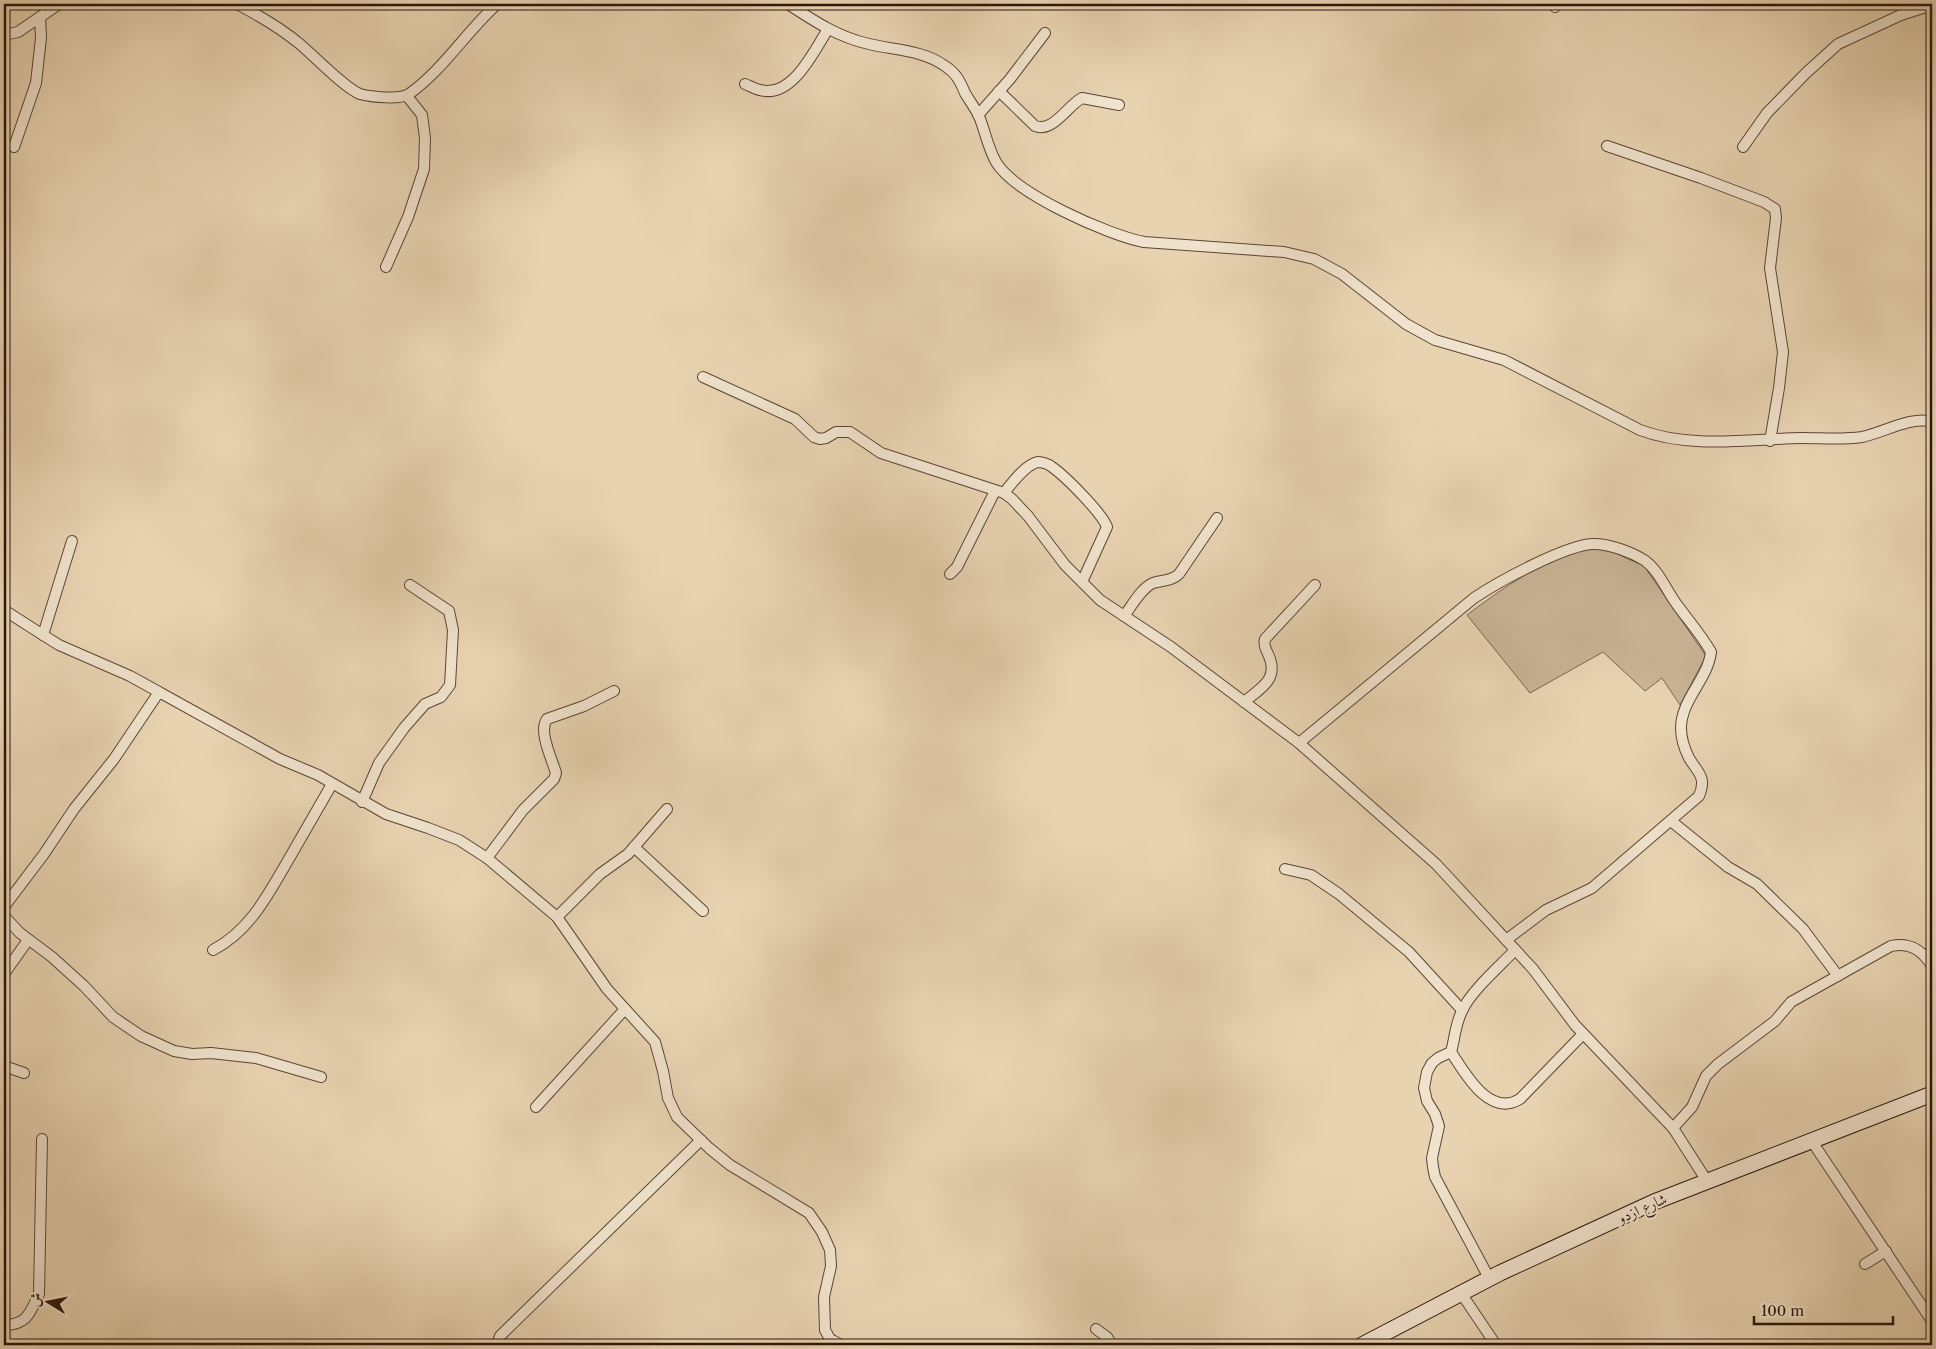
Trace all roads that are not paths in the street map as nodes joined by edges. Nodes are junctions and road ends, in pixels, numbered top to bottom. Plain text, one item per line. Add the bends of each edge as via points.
1 (59, 4) edge
2 (237, 4) edge
3 (497, 4) edge
4 (788, 4) edge
5 (1932, 6) edge
6 (40, 17) junction
7 (828, 29) junction
8 (1045, 33) dead end
9 (4, 35) edge
10 (745, 84) dead end
11 (999, 90) junction
12 (407, 96) junction
13 (1119, 105) dead end
14 (978, 115) junction
15 (1607, 146) dead end
16 (14, 147) dead end
17 (1743, 147) dead end
18 (386, 267) dead end
19 (704, 377) dead end
20 (1932, 422) edge
21 (1770, 441) junction
22 (999, 492) junction
23 (1217, 518) dead end
24 (72, 541) dead end
25 (950, 574) dead end
26 (1082, 582) junction
27 (410, 585) dead end
28 (1315, 585) dead end
29 (4, 610) edge
30 (1124, 616) junction
31 (43, 635) junction
32 (614, 691) dead end
33 (159, 692) junction
34 (1244, 702) junction
35 (1299, 743) junction
36 (332, 784) junction
37 (362, 802) junction
38 (667, 809) dead end
39 (1671, 821) junction
40 (634, 847) junction
41 (487, 858) junction
42 (1285, 869) dead end
43 (4, 908) edge
44 (703, 911) dead end
45 (558, 917) junction
46 (28, 940) junction
47 (1506, 940) junction
48 (213, 950) dead end
49 (1515, 950) junction
50 (1932, 966) edge
51 (4, 974) edge
52 (1838, 976) junction
53 (625, 1009) junction
54 (1462, 1010) junction
55 (1583, 1034) junction
56 (1451, 1052) junction
57 (4, 1066) edge
58 (24, 1073) dead end
59 (321, 1077) dead end
60 (1932, 1094) edge
61 (536, 1107) dead end
62 (1673, 1128) junction
63 (42, 1139) dead end
64 (701, 1140) junction
65 (1811, 1140) junction
66 (1707, 1181) junction
67 (1886, 1252) junction
68 (1865, 1264) dead end
69 (1489, 1278) junction
70 (1461, 1293) junction
71 (1932, 1321) edge
72 (4, 1325) edge
73 (1096, 1328) dead end
74 (497, 1345) edge
75 (840, 1345) edge
76 (1112, 1345) edge
77 (1362, 1345) edge
78 (1496, 1345) edge

1 - 6 street
2 - 12 street via 268,20 360,94 395,98
3 - 12 street via 432,75
4 - 7 street
5 - 17 street via 1901,15 1838,44 1767,113
6 - 9 street via 18,32
6 - 16 street via 36,83
7 - 10 street via 795,78 785,87 760,91
7 - 14 street via 868,44 914,53 944,65 957,76
8 - 11 street
11 - 13 street via 1035,126 1042,128 1082,98
11 - 14 street
12 - 18 street via 422,115 424,168 408,217
14 - 21 street via 997,163 1012,178 1045,202 1126,238 1284,252 1314,259 1342,274 1406,324 1435,340 1504,360 1640,430 1676,439
15 - 21 street via 1710,181 1774,209 1776,218 1770,268 1783,352
19 - 22 street via 795,419 814,437 820,439 836,432 850,432 881,453
20 - 21 street via 1917,421 1864,436 1836,440 1801,438
22 - 25 street
22 - 26 street via 1012,499 1028,516 1065,566
22 - 26 street via 1031,464 1040,462 1051,466 1094,507 1107,527
23 - 30 street via 1180,574 1174,579 1151,584
24 - 31 street
26 - 30 street via 1100,600
27 - 37 street via 449,611 452,618 450,685 441,697 425,704 404,728 379,763
28 - 34 street via 1266,639 1265,648 1273,665 1271,676
29 - 31 street
30 - 34 street
31 - 33 street
32 - 41 street via 547,719 543,724 556,773 554,779 523,810
33 - 36 street
33 - 43 street via 114,759
34 - 35 street
35 - 39 street via 1490,587 1574,547 1612,546 1644,560 1652,568 1711,652 1681,726 1683,744 1699,772 1703,787 1699,796
35 - 47 street via 1436,864
36 - 37 street
36 - 48 street via 250,921 229,942
37 - 41 street via 459,840
38 - 40 street
39 - 47 street via 1592,888 1546,910
39 - 52 street via 1728,867 1757,884 1802,929
40 - 44 street
40 - 45 street via 600,874
41 - 45 street
42 - 54 street via 1310,875 1338,894 1409,952
43 - 46 street
45 - 53 street
46 - 51 street
46 - 59 street via 52,957 114,1017 141,1036 174,1051 256,1058
47 - 49 street
49 - 54 street
49 - 55 street
50 - 52 street via 1919,949 1901,944 1891,946
52 - 62 street via 1791,1002 1775,1021 1718,1064 1706,1076 1692,1107
53 - 61 street
53 - 64 street via 655,1042 676,1117
54 - 56 street
55 - 56 street via 1512,1104 1488,1098 1473,1084
55 - 62 street
56 - 69 street via 1432,1063 1424,1088 1439,1126 1433,1168
57 - 58 street
60 - 65 street, شارع ازدو
62 - 66 street
63 - 72 street via 39,1294 30,1313 16,1325
64 - 74 street via 500,1336
64 - 75 street via 730,1165 809,1213 822,1232 830,1250 831,1266 824,1297 826,1330 830,1339
65 - 66 street, شارع ازدو
65 - 67 street
66 - 69 street, شارع ازدو
67 - 68 street
67 - 71 street
69 - 70 street, شارع ازدو
70 - 77 street, شارع ازدو
70 - 78 street
73 - 76 street

